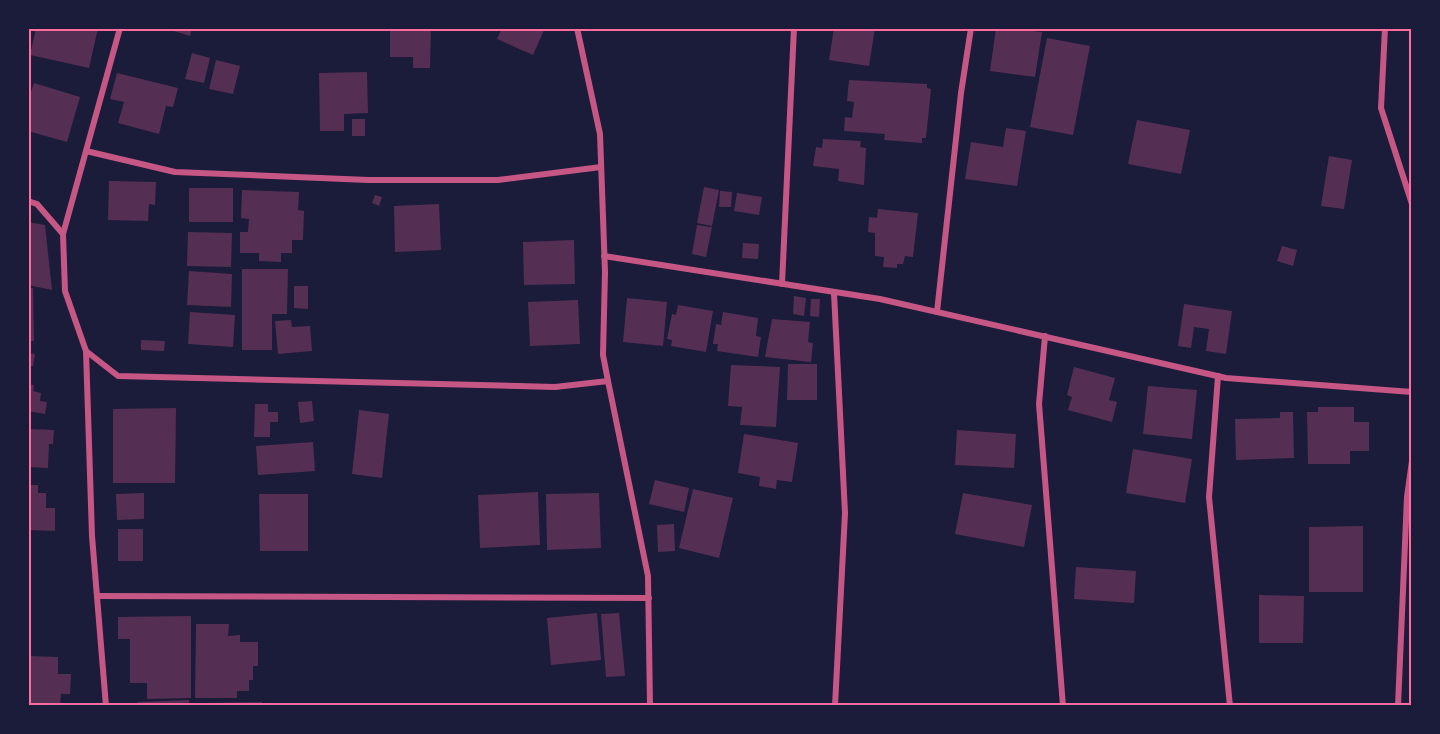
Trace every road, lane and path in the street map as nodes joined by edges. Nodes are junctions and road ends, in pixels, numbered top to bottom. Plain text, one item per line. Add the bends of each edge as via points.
1 (577, 28) edge
2 (794, 28) edge
3 (971, 28) edge
4 (1384, 28) edge
5 (118, 29) edge
6 (86, 151) junction
7 (601, 166) junction
8 (28, 201) edge
9 (1412, 204) edge
10 (63, 234) junction
11 (604, 256) junction
12 (783, 284) junction
13 (834, 292) junction
14 (937, 312) junction
15 (1045, 336) junction
16 (86, 351) junction
17 (1218, 376) junction
18 (608, 381) junction
19 (1412, 392) edge
20 (1412, 461) edge
21 (97, 596) junction
22 (649, 598) junction
23 (106, 705) edge
24 (650, 705) edge
25 (835, 705) edge
26 (1063, 705) edge
27 (1230, 705) edge
28 (1398, 705) edge

1 - 7 street via 600,134
2 - 12 street
3 - 14 street
4 - 9 street via 1381,108
5 - 6 street
6 - 7 street via 175,172 368,180 498,180
6 - 10 street
7 - 11 street
8 - 10 street via 36,204
10 - 16 street via 65,291
11 - 12 street
11 - 18 street via 603,355
12 - 13 street
13 - 14 street
13 - 25 street via 845,513
14 - 15 street
15 - 17 street
15 - 26 street via 1039,404
16 - 18 street via 118,376 555,387
16 - 21 street
17 - 19 street
17 - 27 street via 1209,497
18 - 22 street via 648,576
20 - 28 street
21 - 22 street
21 - 23 street
22 - 24 street

